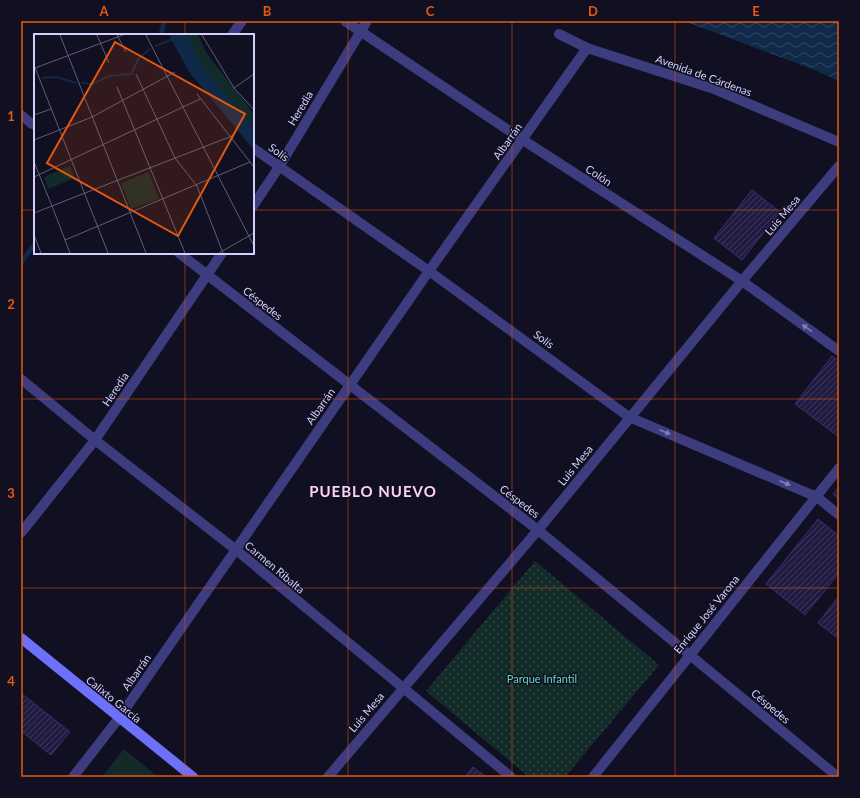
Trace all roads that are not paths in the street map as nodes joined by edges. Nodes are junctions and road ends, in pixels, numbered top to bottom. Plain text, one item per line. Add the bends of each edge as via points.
1 (242, 21) edge
2 (345, 21) edge
3 (367, 21) edge
4 (361, 31) junction
5 (233, 34) edge
6 (559, 34) dead end
7 (587, 48) junction
8 (21, 115) edge
9 (32, 124) dead end
10 (523, 140) junction
11 (839, 142) edge
12 (254, 149) edge
13 (839, 166) edge
14 (279, 167) junction
15 (254, 204) edge
16 (180, 254) edge
17 (221, 254) edge
18 (429, 271) junction
19 (207, 275) junction
20 (742, 281) junction
21 (839, 351) edge
22 (21, 379) edge
23 (349, 385) junction
24 (630, 417) junction
25 (95, 440) junction
26 (839, 468) edge
27 (817, 497) junction
28 (839, 515) edge
29 (538, 530) junction
30 (21, 533) edge
31 (235, 549) junction
32 (21, 638) edge
33 (689, 654) junction
34 (402, 688) junction
35 (119, 718) junction
36 (73, 777) edge
37 (193, 777) edge
38 (328, 777) edge
39 (511, 777) edge
40 (593, 777) edge
41 (838, 777) edge

1 - 5 street
2 - 4 street, Colón
3 - 4 street, Heredia
4 - 10 street, Colón
4 - 14 street, Heredia
6 - 7 street, Avenida de Cárdenas
7 - 10 street, Albarrán
7 - 11 street, Avenida de Cárdenas via 714,89
8 - 9 street
10 - 18 street, Albarrán
10 - 20 street, Colón
12 - 14 street, Solís
13 - 20 street, Luis Mesa
14 - 15 street, Heredia
14 - 18 street, Solís
16 - 19 street, Céspedes
17 - 19 street, Heredia
18 - 23 street, Albarrán
18 - 24 street, Solís
19 - 23 street, Céspedes
19 - 25 street, Heredia
21 -> 20 street, Colón
20 - 24 street, Luis Mesa
22 - 25 street, Carmen Ribalta
23 - 29 street, Céspedes
23 - 31 street, Albarrán
24 -> 27 street, Solís
24 - 29 street, Luis Mesa
25 - 30 street, Heredia
25 - 31 street, Carmen Ribalta
26 - 27 street, Enrique José Varona
27 - 28 street, Solís
27 - 33 street, Enrique José Varona
29 - 33 street, Céspedes
29 - 34 street, Luis Mesa
31 - 34 street, Carmen Ribalta
31 - 35 street, Albarrán
32 - 35 main road, Calixto García
33 - 40 street, Enrique José Varona
33 - 41 street, Céspedes
34 - 38 street, Luis Mesa
34 - 39 street, Carmen Ribalta
35 - 36 street, Albarrán
35 - 37 main road, Calixto García

